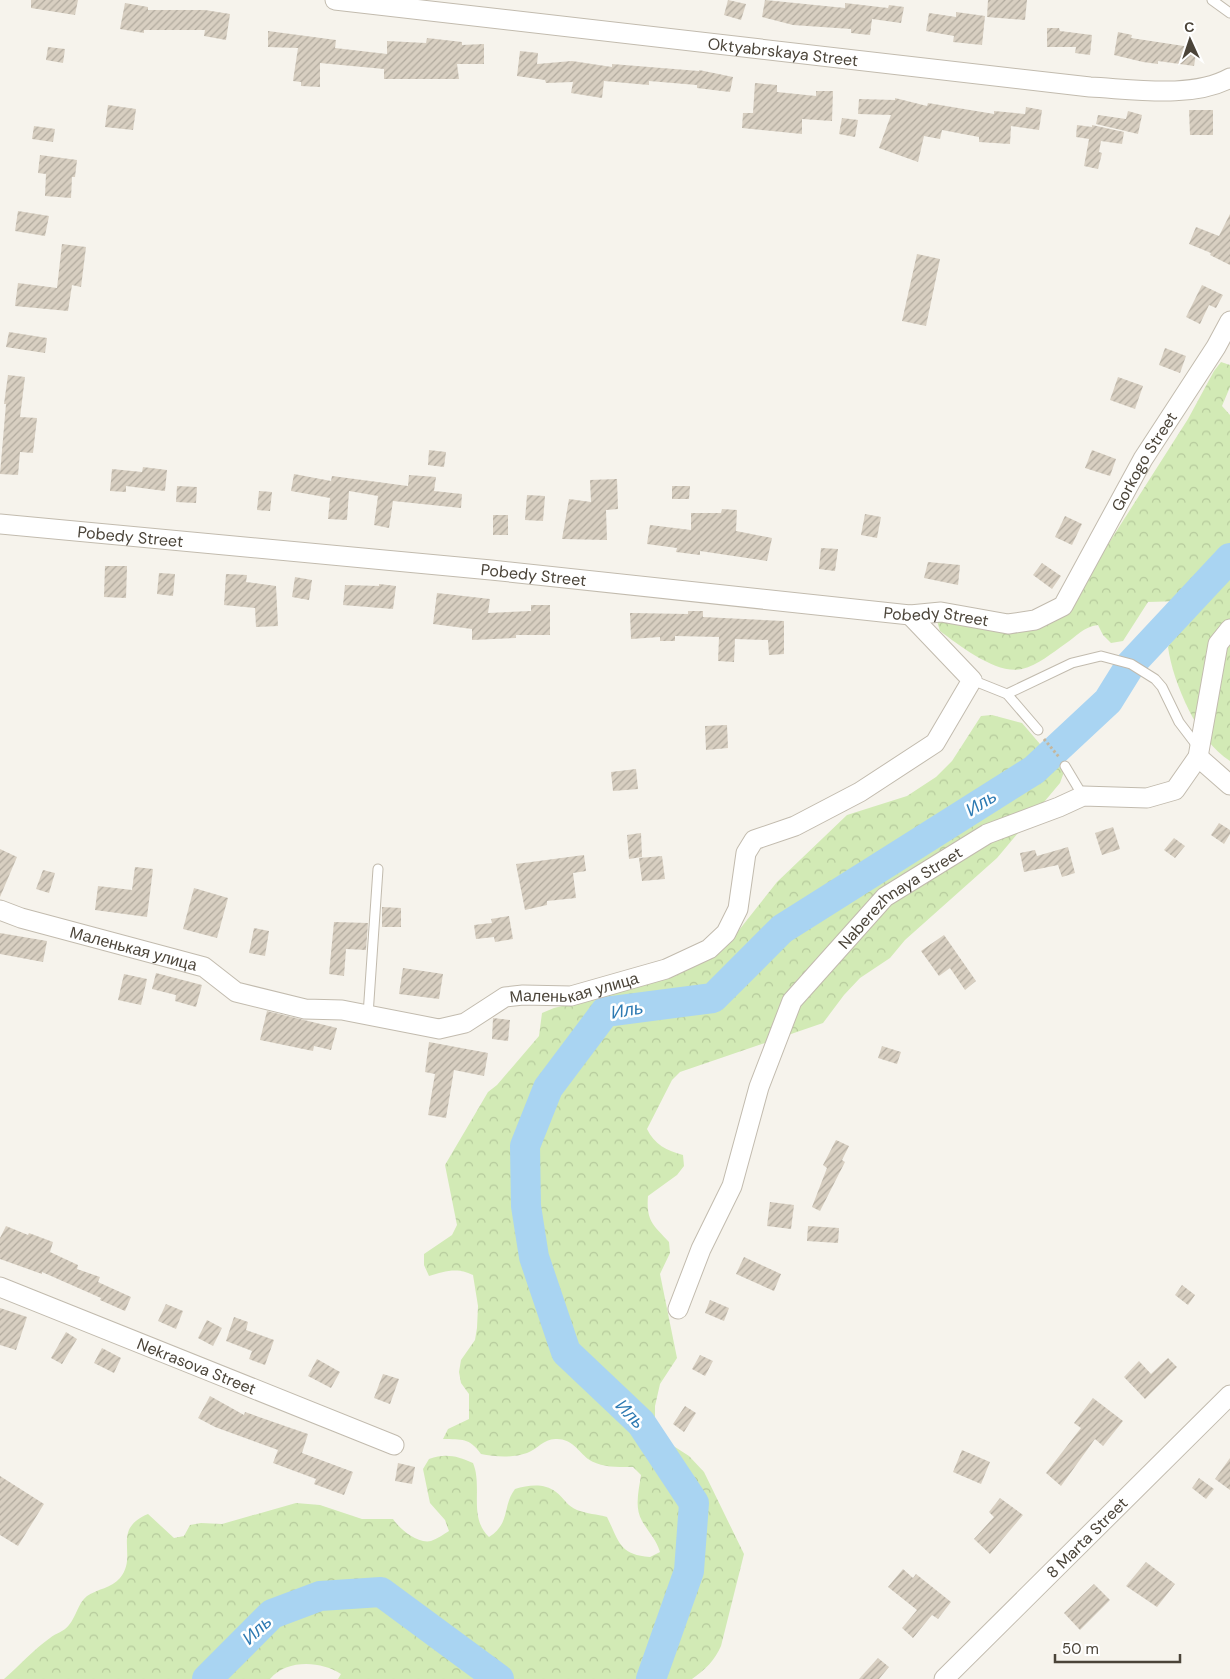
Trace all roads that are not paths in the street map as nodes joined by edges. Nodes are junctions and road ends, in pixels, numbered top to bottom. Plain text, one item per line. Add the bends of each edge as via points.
1 (335, 0) edge
2 (1212, 0) edge
3 (1230, 13) edge
4 (1230, 78) edge
5 (1230, 321) edge
6 (0, 524) edge
7 (1063, 606) joint
8 (910, 615) junction
9 (1230, 629) edge
10 (972, 680) junction
11 (1007, 694) junction
12 (1038, 730) road end
13 (1198, 752) junction
14 (1065, 766) road end
15 (1230, 785) edge
16 (1083, 796) junction
17 (378, 869) dead end
18 (0, 910) edge
19 (368, 1015) junction
20 (0, 1287) edge
21 (678, 1309) dead end
22 (1230, 1395) edge
23 (394, 1445) dead end
24 (944, 1679) edge

1 - 4 street, Oktyabrskaya Street via 1090,87 1202,88
2 - 3 lane
5 - 7 street, Gorkogo Street via 1143,459
6 - 8 street, Pobedy Street via 481,569
7 - 8 street, Pobedy Street via 1035,620 1008,624 941,612
8 - 10 street
9 - 13 street, Naberezhnaya Street via 1218,644
10 - 11 lane
10 - 19 street, Маленькая улица via 935,743 860,792 796,826 754,840 746,853 738,908 726,933 709,949 666,969 571,996 504,997 465,1023 439,1028
11 - 12 lane
11 - 13 lane via 1058,669 1101,656 1131,664 1155,678 1162,687
13 - 15 street
13 - 16 street, Naberezhnaya Street via 1175,790 1148,798
14 - 16 lane
16 - 21 street, Naberezhnaya Street via 987,834 885,897 792,1001 759,1087 732,1186 701,1249
17 - 19 lane
18 - 19 street, Маленькая улица via 204,967 236,992 305,1009 342,1010
20 - 23 street, Nekrasova Street
22 - 24 street, 8 Marta Street

